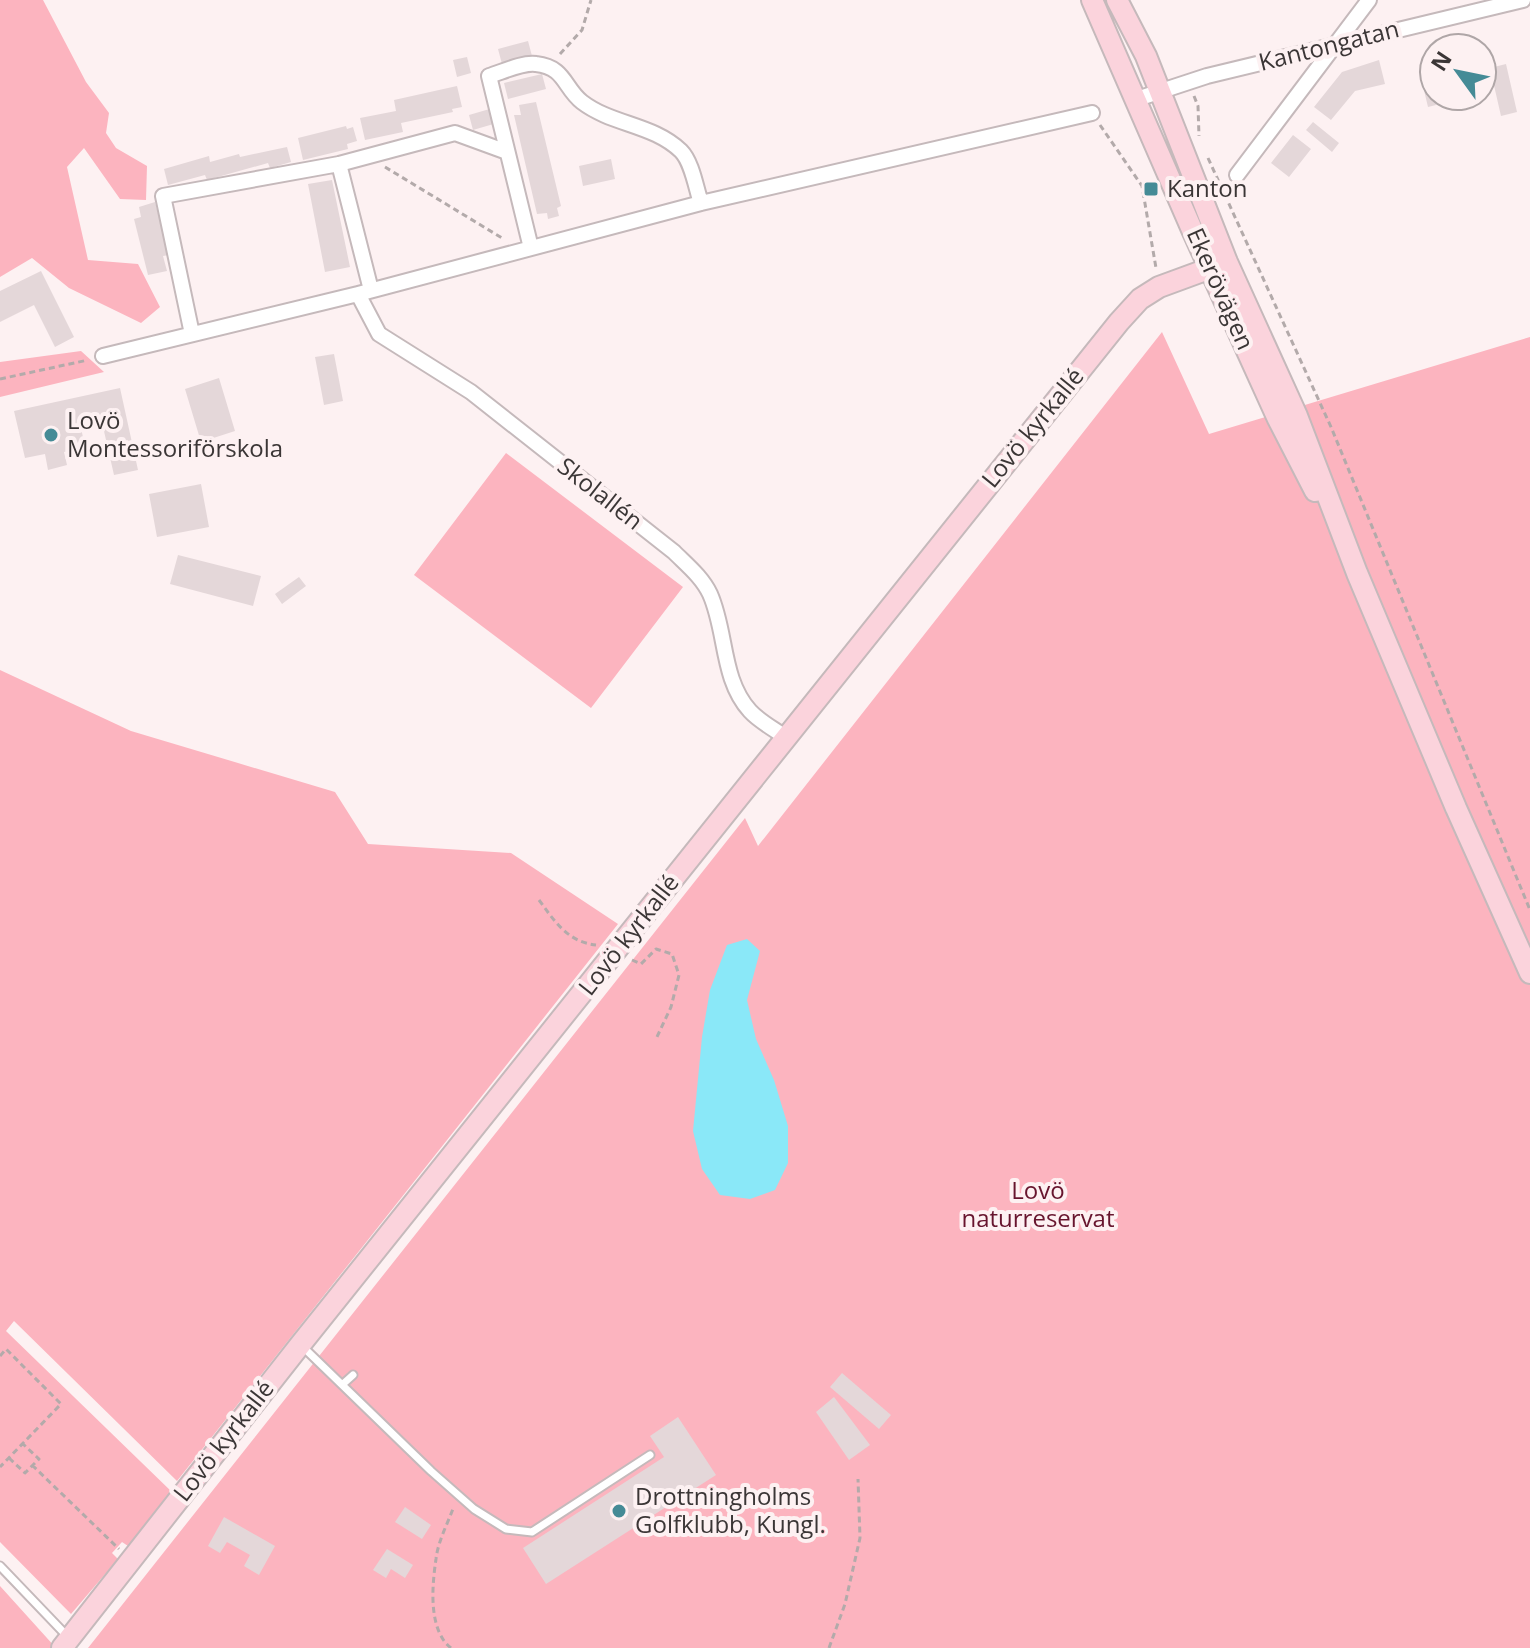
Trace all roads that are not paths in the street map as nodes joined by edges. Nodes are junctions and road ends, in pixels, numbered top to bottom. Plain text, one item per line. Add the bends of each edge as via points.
1 (1092, 0) edge
2 (1117, 0) edge
3 (1369, 0) edge
4 (1523, 0) edge
5 (1334, 44) junction
6 (1159, 93) junction
7 (1137, 99) junction
8 (1092, 113) road end
9 (507, 152) junction
10 (339, 164) junction
11 (1237, 175) dead end
12 (701, 203) junction
13 (526, 249) junction
14 (1219, 265) junction
15 (365, 292) junction
16 (192, 334) junction
17 (103, 356) road end
18 (785, 737) junction
19 (1530, 973) edge
20 (300, 1345) junction
21 (353, 1375) dead end
22 (343, 1384) junction
23 (650, 1455) dead end
24 (440, 1464) dead end
25 (431, 1471) junction
26 (0, 1566) edge
27 (65, 1643) edge

1 - 7 street, Ekerövägen
2 - 6 street, Ekerövägen
3 - 5 street
4 - 5 street, Kantongatan
5 - 6 street, Kantongatan
5 - 11 street
6 - 7 street, Kantongatan
6 - 14 street, Ekerövägen
7 - 14 street, Ekerövägen
8 - 12 street
9 - 10 street via 455,133
9 - 12 street via 489,76 535,63 559,71 580,101 661,135 684,154
9 - 13 street
10 - 15 street, Skolallén
10 - 16 street via 163,196
12 - 13 street
13 - 15 street
14 - 18 street, Lovö kyrkallé via 1140,299
14 - 19 street, Ekerövägen via 1297,416 1357,573
15 - 16 street
15 - 18 street, Skolallén via 379,334 471,392 700,578 714,607 729,674 750,711
16 - 17 street
18 - 20 street, Lovö kyrkallé
20 - 22 lane
20 - 27 street, Lovö kyrkallé
21 - 22 lane
22 - 25 lane
23 - 25 lane via 532,1532 506,1529
24 - 25 lane
26 - 27 lane

